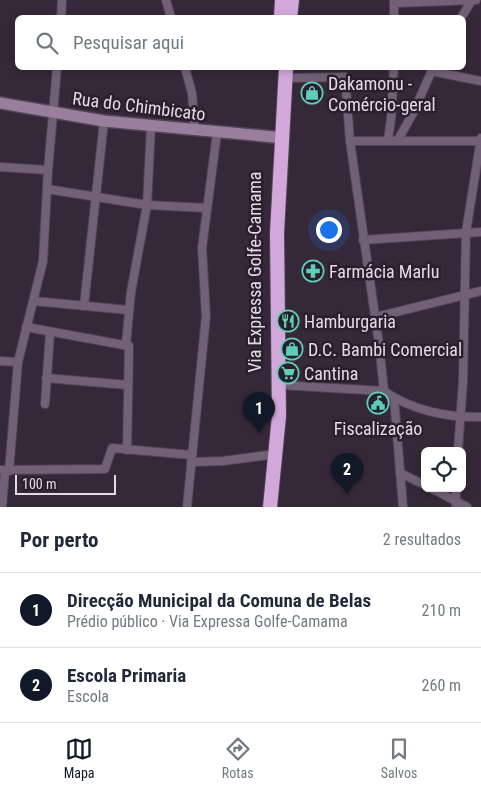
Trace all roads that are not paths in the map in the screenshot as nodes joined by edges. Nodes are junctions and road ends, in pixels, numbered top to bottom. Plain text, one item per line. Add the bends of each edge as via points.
1 (62, 0) edge
2 (166, 0) edge
3 (282, 0) edge
4 (292, 0) edge
5 (474, 0) edge
6 (394, 1) edge
7 (61, 15) edge
8 (170, 15) edge
9 (281, 15) edge
10 (290, 15) edge
11 (394, 15) edge
12 (463, 15) edge
13 (57, 70) edge
14 (186, 70) edge
15 (394, 70) edge
16 (432, 70) edge
17 (436, 70) edge
18 (283, 71) edge
19 (481, 81) edge
20 (0, 103) edge
21 (54, 113) junction
22 (104, 121) junction
23 (152, 126) junction
24 (195, 131) junction
25 (217, 133) junction
26 (274, 137) junction
27 (350, 140) junction
28 (388, 140) junction
29 (398, 140) junction
30 (481, 140) edge
31 (0, 167) edge
32 (48, 170) junction
33 (47, 188) junction
34 (95, 197) junction
35 (147, 205) junction
36 (207, 208) junction
37 (466, 232) junction
38 (481, 232) edge
39 (363, 240) junction
40 (481, 290) edge
41 (465, 294) junction
42 (34, 301) junction
43 (84, 306) junction
44 (128, 310) junction
45 (376, 316) junction
46 (26, 328) junction
47 (50, 333) junction
48 (126, 344) junction
49 (0, 360) edge
50 (18, 362) junction
51 (46, 378) junction
52 (128, 385) junction
53 (280, 385) junction
54 (384, 391) junction
55 (394, 398) junction
56 (45, 404) dead end
57 (460, 416) junction
58 (481, 417) edge
59 (458, 447) edge
60 (127, 450) junction
61 (268, 455) junction
62 (192, 459) junction
63 (5, 470) edge
64 (400, 473) junction
65 (421, 483) edge
66 (437, 492) edge
67 (456, 504) edge
68 (2, 507) edge
69 (187, 507) edge
70 (262, 507) edge
71 (270, 507) edge
72 (403, 507) edge
73 (467, 507) edge

1 - 7 street
2 - 8 street
3 - 9 highway
4 - 10 highway
5 - 6 street
5 - 12 street
6 - 11 street
13 - 21 street
14 - 24 street via 192,94
15 - 28 street
16 - 29 street
17 - 19 street
18 - 26 highway, Via Expressa Golfe-Camama
18 - 27 street via 345,77
18 - 53 highway, Via Expressa Golfe-Camama via 277,233
20 - 21 street, Rua do Chimbicato
21 - 22 street, Rua do Chimbicato
21 - 32 street
22 - 23 street, Rua do Chimbicato
22 - 34 street
23 - 24 street, Rua do Chimbicato
23 - 35 street
24 - 25 street, Rua do Chimbicato
25 - 26 street, Rua do Chimbicato
25 - 36 street
26 - 61 highway, Via Expressa Golfe-Camama via 270,248 273,386
27 - 28 street
27 - 39 street
28 - 29 street
29 - 30 street
30 - 37 street
31 - 32 street
32 - 33 street
33 - 34 street
33 - 42 street via 43,261
34 - 35 street
34 - 43 street
35 - 36 street
35 - 44 street
36 - 62 street via 202,248 206,316
37 - 38 street
37 - 39 street
37 - 41 street
39 - 45 street
40 - 41 street
41 - 45 street
41 - 57 street
42 - 43 street
42 - 46 street
43 - 44 street
44 - 48 street
45 - 54 street
46 - 47 street
46 - 50 street
47 - 48 street
47 - 51 street
48 - 52 street via 130,348
49 - 50 street
50 - 63 street
51 - 52 street
51 - 56 street
52 - 60 street
53 - 54 street
53 - 71 highway, Via Expressa Golfe-Camama
54 - 55 street
55 - 57 street via 443,414
55 - 64 street
57 - 58 street
57 - 59 street
60 - 62 street
60 - 63 street via 111,448 105,469
61 - 62 street via 223,461
61 - 70 highway, Via Expressa Golfe-Camama
62 - 69 street
63 - 68 street
64 - 65 street
64 - 72 street
66 - 67 street
67 - 73 street

